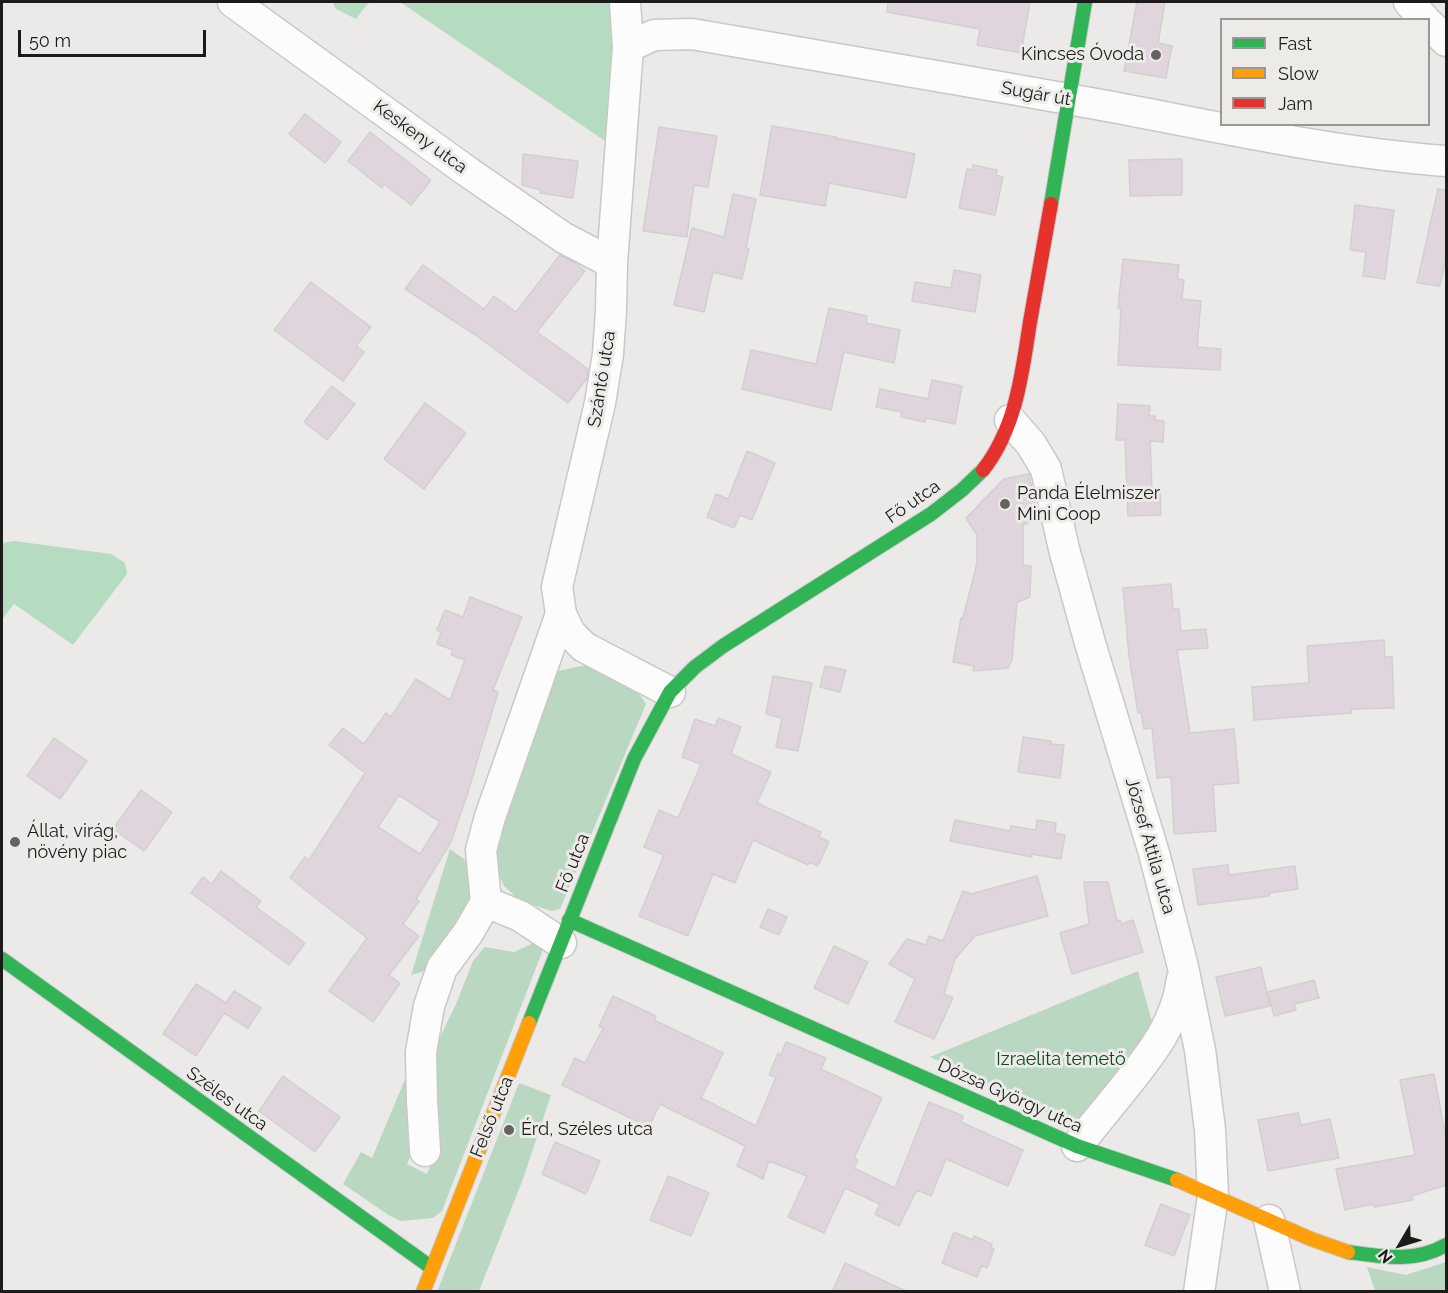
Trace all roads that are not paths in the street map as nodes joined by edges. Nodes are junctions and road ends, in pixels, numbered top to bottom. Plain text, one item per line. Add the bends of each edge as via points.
1 (233, 2) edge
2 (625, 2) edge
3 (1085, 2) edge
4 (1408, 2) edge
5 (1424, 18) edge
6 (1430, 24) edge
7 (1446, 41) edge
8 (628, 47) junction
9 (1069, 99) junction
10 (1446, 161) edge
11 (612, 263) junction
12 (1010, 420) junction
13 (561, 614) junction
14 (670, 692) junction
15 (486, 902) junction
16 (565, 932) junction
17 (2, 959) edge
18 (1183, 967) junction
19 (1077, 1146) junction
20 (425, 1151) dead end
21 (1213, 1196) junction
22 (1269, 1220) junction
23 (1446, 1245) edge
24 (432, 1268) junction
25 (423, 1292) edge
26 (1199, 1292) edge
27 (1285, 1292) edge

1 - 11 street, Keskeny utca via 468,172 564,238
2 - 8 street, Szántó utca
3 - 9 street, Fő utca
4 - 5 street
6 - 7 street
8 - 9 street, Sugár út via 654,35 692,34
8 - 11 street, Szántó utca
9 - 10 street, Sugár út via 1313,145
9 - 12 street, Fő utca via 1019,389
11 - 13 street, Szántó utca via 608,354 557,588
12 - 14 street, Fő utca via 989,462 961,491 723,646
12 - 18 street, József Attila utca via 1046,469 1064,549 1154,853
13 - 14 street, Szántó utca via 570,633 584,647
13 - 15 street via 481,850
14 - 16 street, Fő utca via 634,759
15 - 16 street
15 - 20 street via 442,968 429,1006 421,1052
16 - 19 street, Dózsa György utca
16 - 24 street, Felső utca
17 - 24 street, Széles utca
18 - 19 street via 1174,1013 1162,1037
18 - 21 street, József Attila utca via 1200,1050
19 - 21 street, Dózsa György utca
21 - 22 street, Dózsa György utca
21 - 26 street, József Attila utca
22 - 23 street, Dózsa György utca via 1348,1252 1373,1256 1419,1256
22 - 27 street
24 - 25 street, Felső utca

